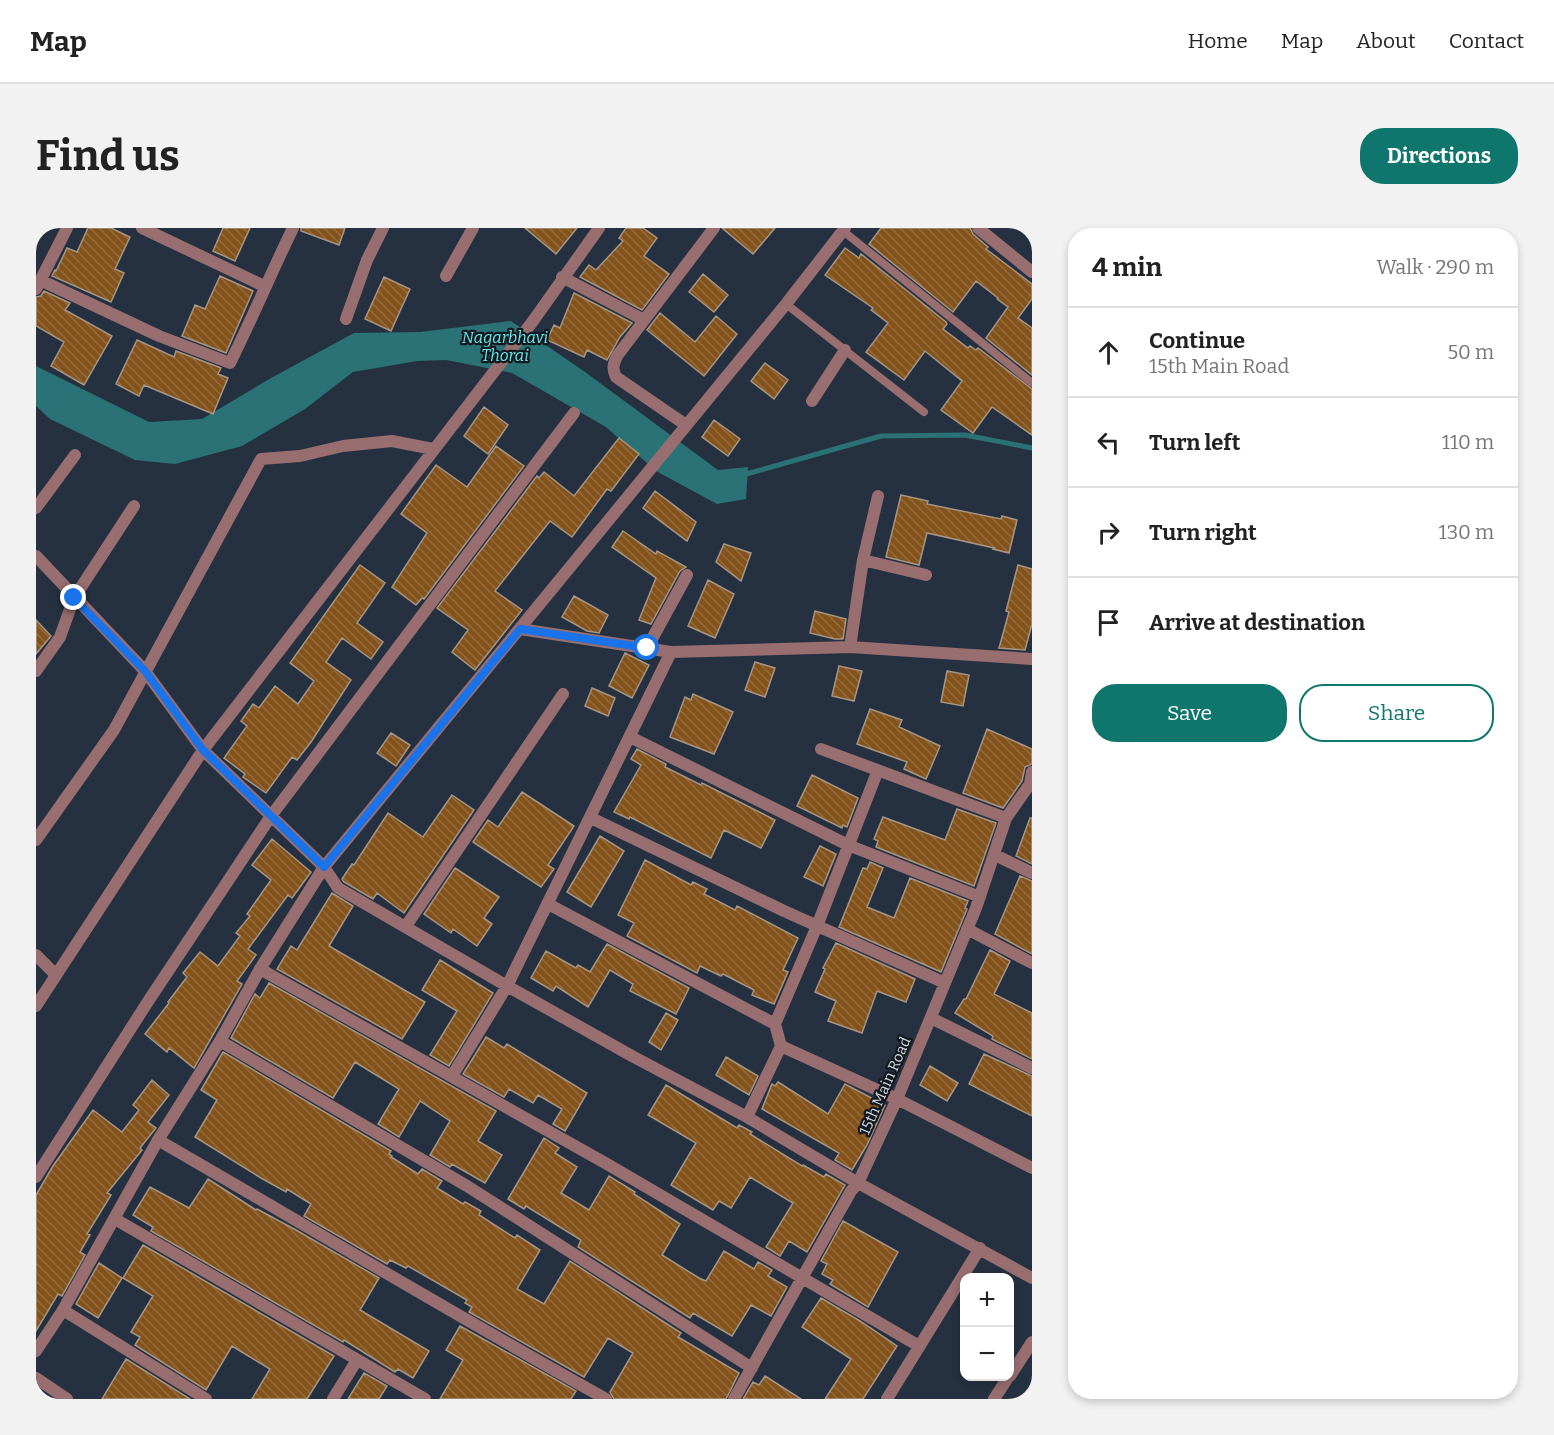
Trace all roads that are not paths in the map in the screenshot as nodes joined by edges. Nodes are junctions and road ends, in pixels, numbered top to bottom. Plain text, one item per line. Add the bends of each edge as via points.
1 (67, 228) edge
2 (142, 228) edge
3 (293, 228) edge
4 (383, 228) edge
5 (473, 228) edge
6 (581, 228) edge
7 (714, 228) edge
8 (978, 228) edge
9 (844, 229) edge
10 (596, 232) edge
11 (1032, 272) edge
12 (446, 276) dead end
13 (562, 277) junction
14 (38, 285) edge
15 (264, 286) junction
16 (786, 304) junction
17 (346, 319) dead end
18 (645, 320) junction
19 (845, 350) junction
20 (1032, 383) edge
21 (812, 401) dead end
22 (924, 412) dead end
23 (574, 413) dead end
24 (682, 430) junction
25 (433, 449) junction
26 (75, 455) dead end
27 (878, 496) dead end
28 (134, 506) dead end
29 (36, 508) edge
30 (36, 556) edge
31 (863, 560) junction
32 (687, 575) dead end
33 (927, 575) dead end
34 (74, 598) junction
35 (520, 629) junction
36 (850, 647) junction
37 (647, 648) junction
38 (671, 652) junction
39 (1032, 659) edge
40 (36, 671) edge
41 (145, 671) junction
42 (562, 694) dead end
43 (630, 737) junction
44 (821, 749) dead end
45 (203, 750) junction
46 (878, 770) junction
47 (1031, 780) edge
48 (270, 816) junction
49 (591, 818) junction
50 (1006, 818) junction
51 (36, 840) edge
52 (848, 846) junction
53 (995, 855) junction
54 (324, 867) junction
55 (1032, 873) edge
56 (980, 897) junction
57 (548, 904) junction
58 (406, 926) junction
59 (817, 926) junction
60 (968, 929) junction
61 (36, 955) edge
62 (1032, 963) edge
63 (260, 969) junction
64 (56, 975) junction
65 (945, 983) junction
66 (507, 986) junction
67 (36, 1006) edge
68 (931, 1018) junction
69 (776, 1024) junction
70 (220, 1041) junction
71 (781, 1046) junction
72 (1032, 1068) edge
73 (452, 1076) junction
74 (897, 1099) junction
75 (747, 1117) junction
76 (158, 1140) junction
77 (1032, 1168) edge
78 (36, 1177) edge
79 (858, 1183) junction
80 (115, 1219) junction
81 (980, 1248) junction
82 (804, 1278) junction
83 (1032, 1278) edge
84 (63, 1310) junction
85 (1032, 1342) edge
86 (920, 1346) junction
87 (36, 1351) edge
88 (357, 1360) junction
89 (752, 1368) junction
90 (1014, 1369) edge
91 (36, 1378) edge
92 (1006, 1381) edge
93 (67, 1399) edge
94 (207, 1399) edge
95 (333, 1399) edge
96 (425, 1399) edge
97 (606, 1399) edge
98 (734, 1399) edge
99 (887, 1399) edge
100 (994, 1399) edge

1 - 14 street
2 - 15 street
3 - 15 street
4 - 17 street
5 - 12 street
6 - 10 street
7 - 18 street
8 - 11 street
9 - 16 street
9 - 20 lane
10 - 13 street
13 - 18 street
13 - 25 street via 533,321
14 - 15 street via 230,363
16 - 19 lane
16 - 24 street
18 - 24 street via 617,356 613,371
19 - 21 street
19 - 22 lane
23 - 48 street
24 - 35 street
25 - 41 street via 392,441 261,459
25 - 45 street
26 - 29 street
27 - 31 street
28 - 34 street
30 - 34 street
31 - 33 street
31 - 36 street
32 - 37 street
34 - 40 street via 60,637
34 - 41 street
35 - 37 street
35 - 54 street
36 - 38 street
36 - 39 street
37 - 38 street
38 - 43 street
41 - 45 street
41 - 51 street via 114,730
42 - 58 street
43 - 49 street
43 - 52 street
44 - 46 street
45 - 48 street
45 - 64 street
46 - 50 street
46 - 52 street
47 - 50 street, 15th Main Road
48 - 54 street
48 - 78 street
49 - 57 street
49 - 59 street
50 - 53 street, 15th Main Road
52 - 56 street
52 - 59 street
53 - 55 street
53 - 56 street, 15th Main Road
54 - 58 street via 338,888
54 - 63 street
56 - 60 street, 15th Main Road
57 - 66 street
57 - 69 street
58 - 66 street
59 - 65 street
59 - 69 street
60 - 62 street
60 - 65 street, 15th Main Road
61 - 64 street
63 - 70 street
63 - 73 street
64 - 67 street
65 - 68 street, 15th Main Road
66 - 73 street
66 - 75 street
68 - 72 street
68 - 74 street, 15th Main Road
69 - 71 street
70 - 76 street
70 - 89 street via 467,1186
71 - 74 street
71 - 75 street
73 - 82 street
74 - 77 street
74 - 79 street, 15th Main Road
75 - 79 street
76 - 80 street
76 - 97 street
79 - 81 street
79 - 82 street, 15th Main Road
80 - 84 street
80 - 88 street
81 - 83 street
81 - 86 street
82 - 86 street
82 - 89 street, 15th Main Road
84 - 87 street
84 - 94 street
85 - 90 street
86 - 99 street
88 - 95 street
88 - 96 street
89 - 98 street, 15th Main Road
91 - 93 street
92 - 100 street

